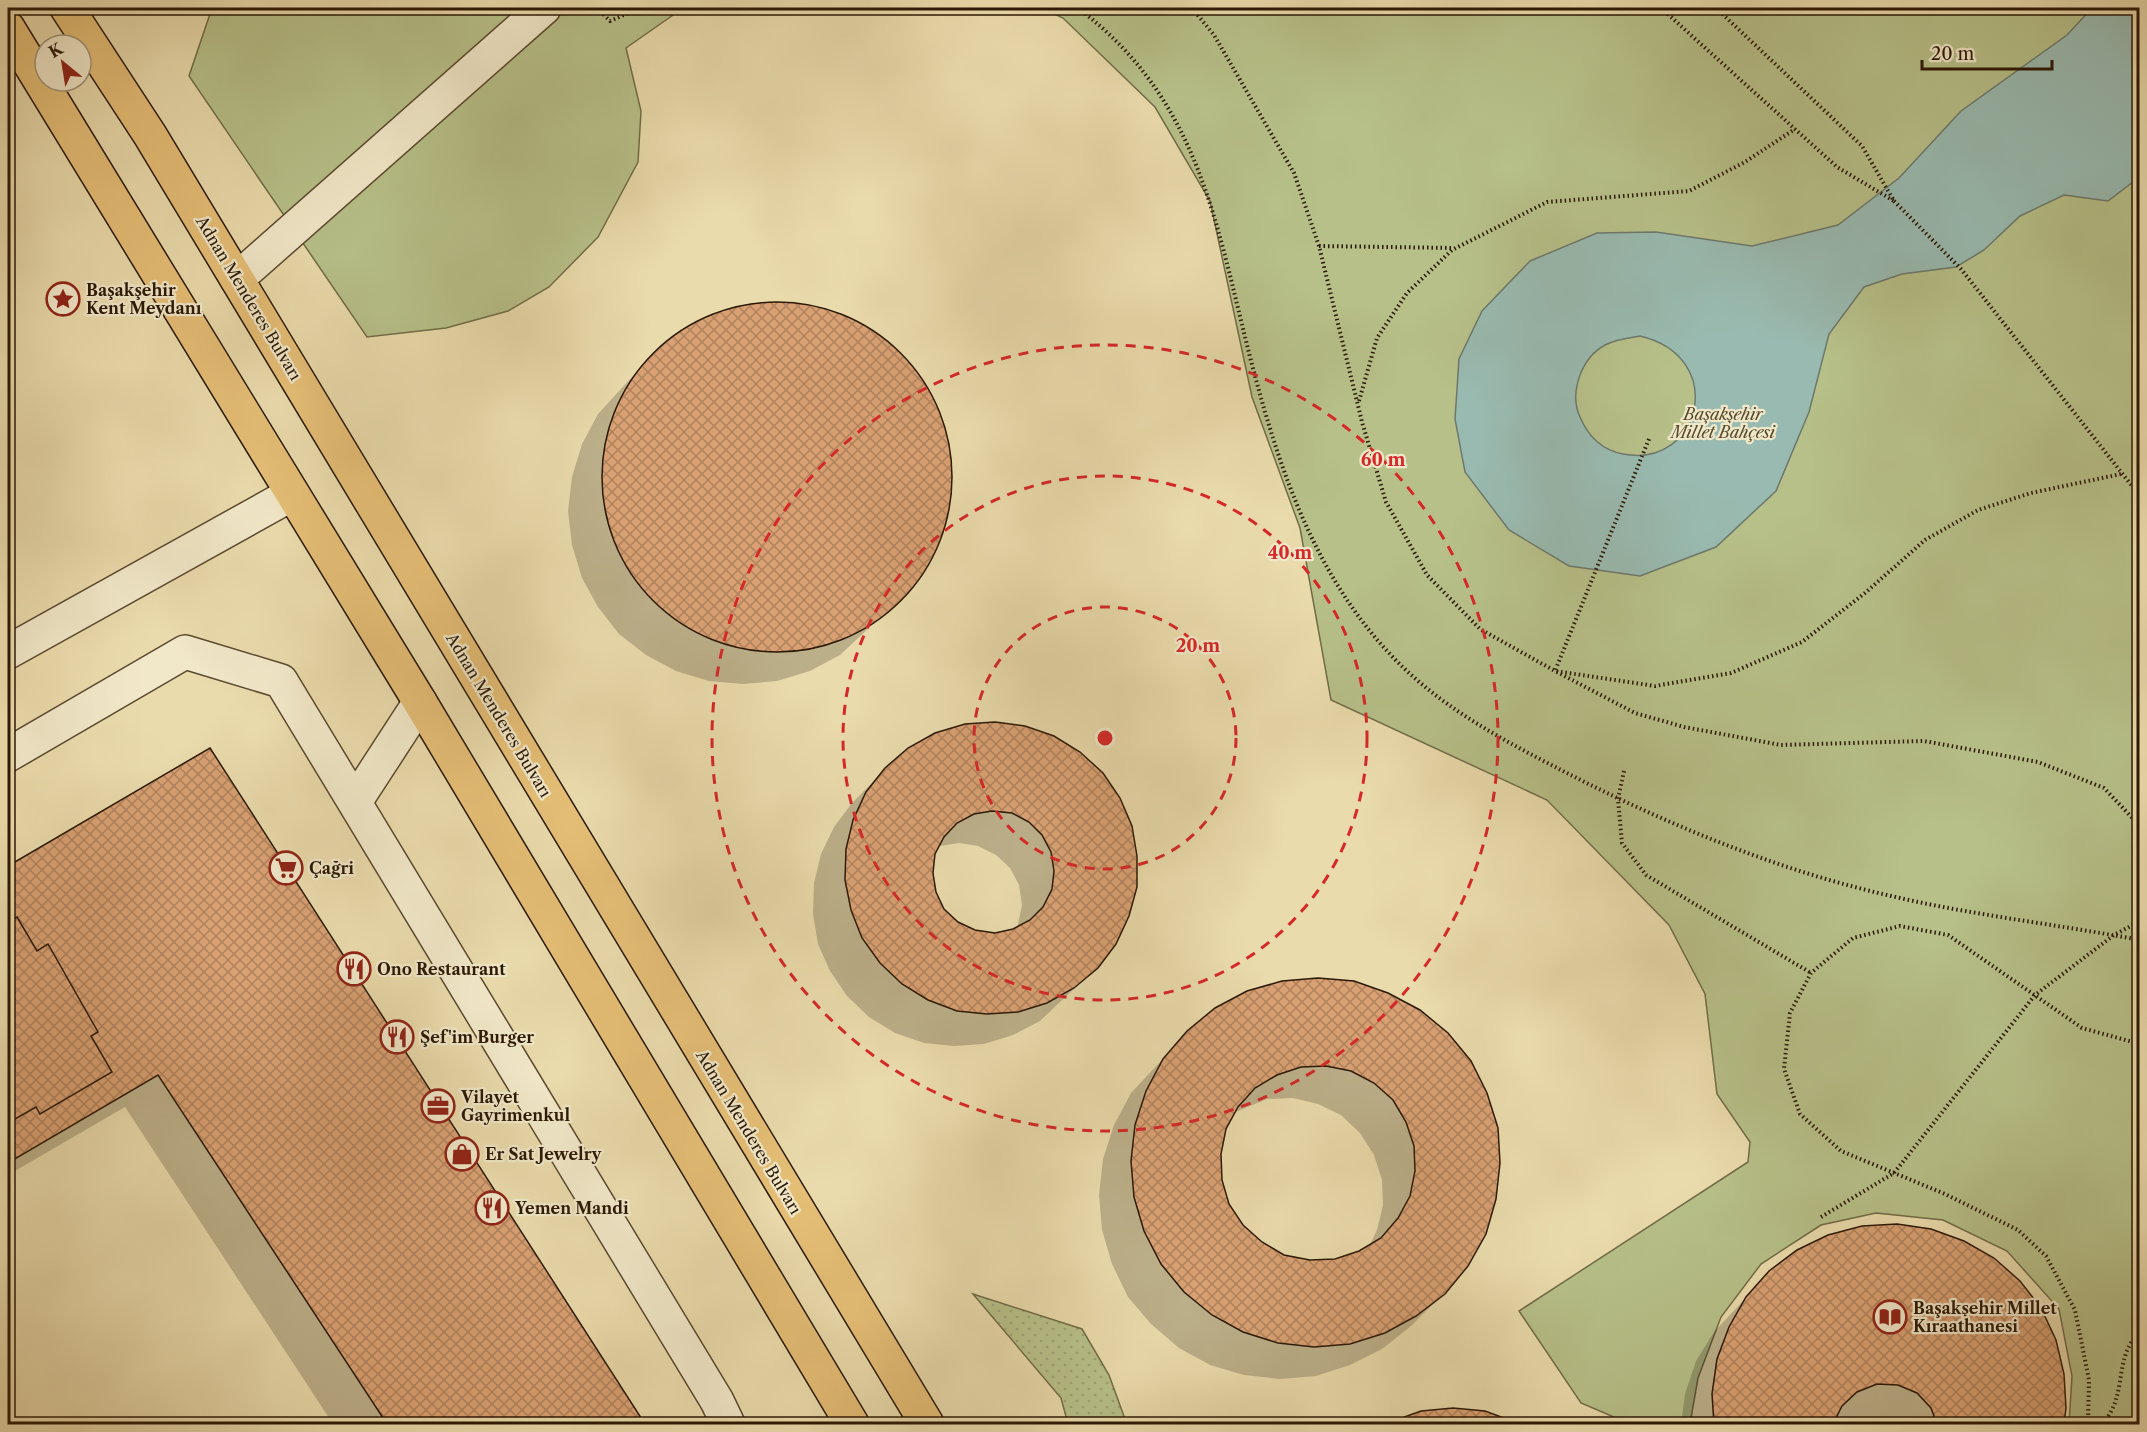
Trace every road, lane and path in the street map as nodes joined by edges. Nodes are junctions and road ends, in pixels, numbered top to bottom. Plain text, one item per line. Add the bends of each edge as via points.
1 (68, 8) edge
2 (544, 8) edge
3 (597, 8) edge
4 (640, 8) edge
5 (1078, 8) edge
6 (1192, 8) edge
7 (1661, 8) edge
8 (1716, 8) edge
9 (8, 28) edge
10 (1795, 129) junction
11 (1894, 201) junction
12 (1319, 246) junction
13 (1455, 248) junction
14 (237, 279) junction
15 (1359, 402) junction
16 (1649, 439) dead end
17 (2121, 474) junction
18 (292, 494) junction
19 (2139, 496) edge
20 (8, 652) edge
21 (1555, 671) junction
22 (420, 702) junction
23 (8, 755) edge
24 (1624, 771) dead end
25 (1620, 800) junction
26 (355, 802) junction
27 (2139, 826) edge
28 (2139, 921) edge
29 (2114, 935) junction
30 (2139, 939) edge
31 (1811, 973) junction
32 (2035, 995) junction
33 (2139, 1044) edge
34 (1894, 1173) junction
35 (1821, 1217) dead end
36 (2139, 1333) edge
37 (728, 1425) edge
38 (852, 1425) edge
39 (927, 1425) edge
40 (2088, 1425) edge
41 (2104, 1425) edge

1 - 14 main road, Adnan Menderes Bulvarı
2 - 14 street
3 - 4 path via 610,21
5 - 25 path via 1116,40 1144,72 1189,144 1220,231 1277,452 1302,520 1335,584 1391,656 1431,693 1474,723
6 - 12 path via 1214,35 1294,173
7 - 10 path
8 - 11 path via 1862,146
9 - 18 main road
10 - 11 path via 1837,167
10 - 13 path via 1745,162 1689,191 1547,202
11 - 17 path via 1961,269
12 - 13 path
12 - 15 path
13 - 15 path via 1407,293 1377,338
14 - 39 main road, Adnan Menderes Bulvarı
15 - 21 path via 1386,502 1427,575 1480,629
16 - 21 path
17 - 19 path
17 - 21 path via 2031,493 1977,510 1925,540 1802,642 1731,673 1655,686
18 - 20 street
18 - 22 main road
21 - 27 path via 1635,713 1706,731 1781,745 1924,741 2038,762 2104,788
22 - 26 street
22 - 38 main road
23 - 26 street via 185,652 281,681
24 - 25 path
25 - 29 path via 1712,839 1877,893 1970,913
25 - 31 path via 1622,843 1646,875
26 - 37 street
28 - 29 path
29 - 30 path
29 - 32 path
31 - 32 path via 1853,938 1900,926 1948,935
31 - 34 path via 1790,1013 1784,1069 1800,1114 1841,1151
32 - 33 path via 2082,1028
32 - 34 path
34 - 35 path
34 - 40 path via 2018,1230 2046,1256 2075,1310 2089,1380
36 - 41 path via 2123,1363 2116,1399

